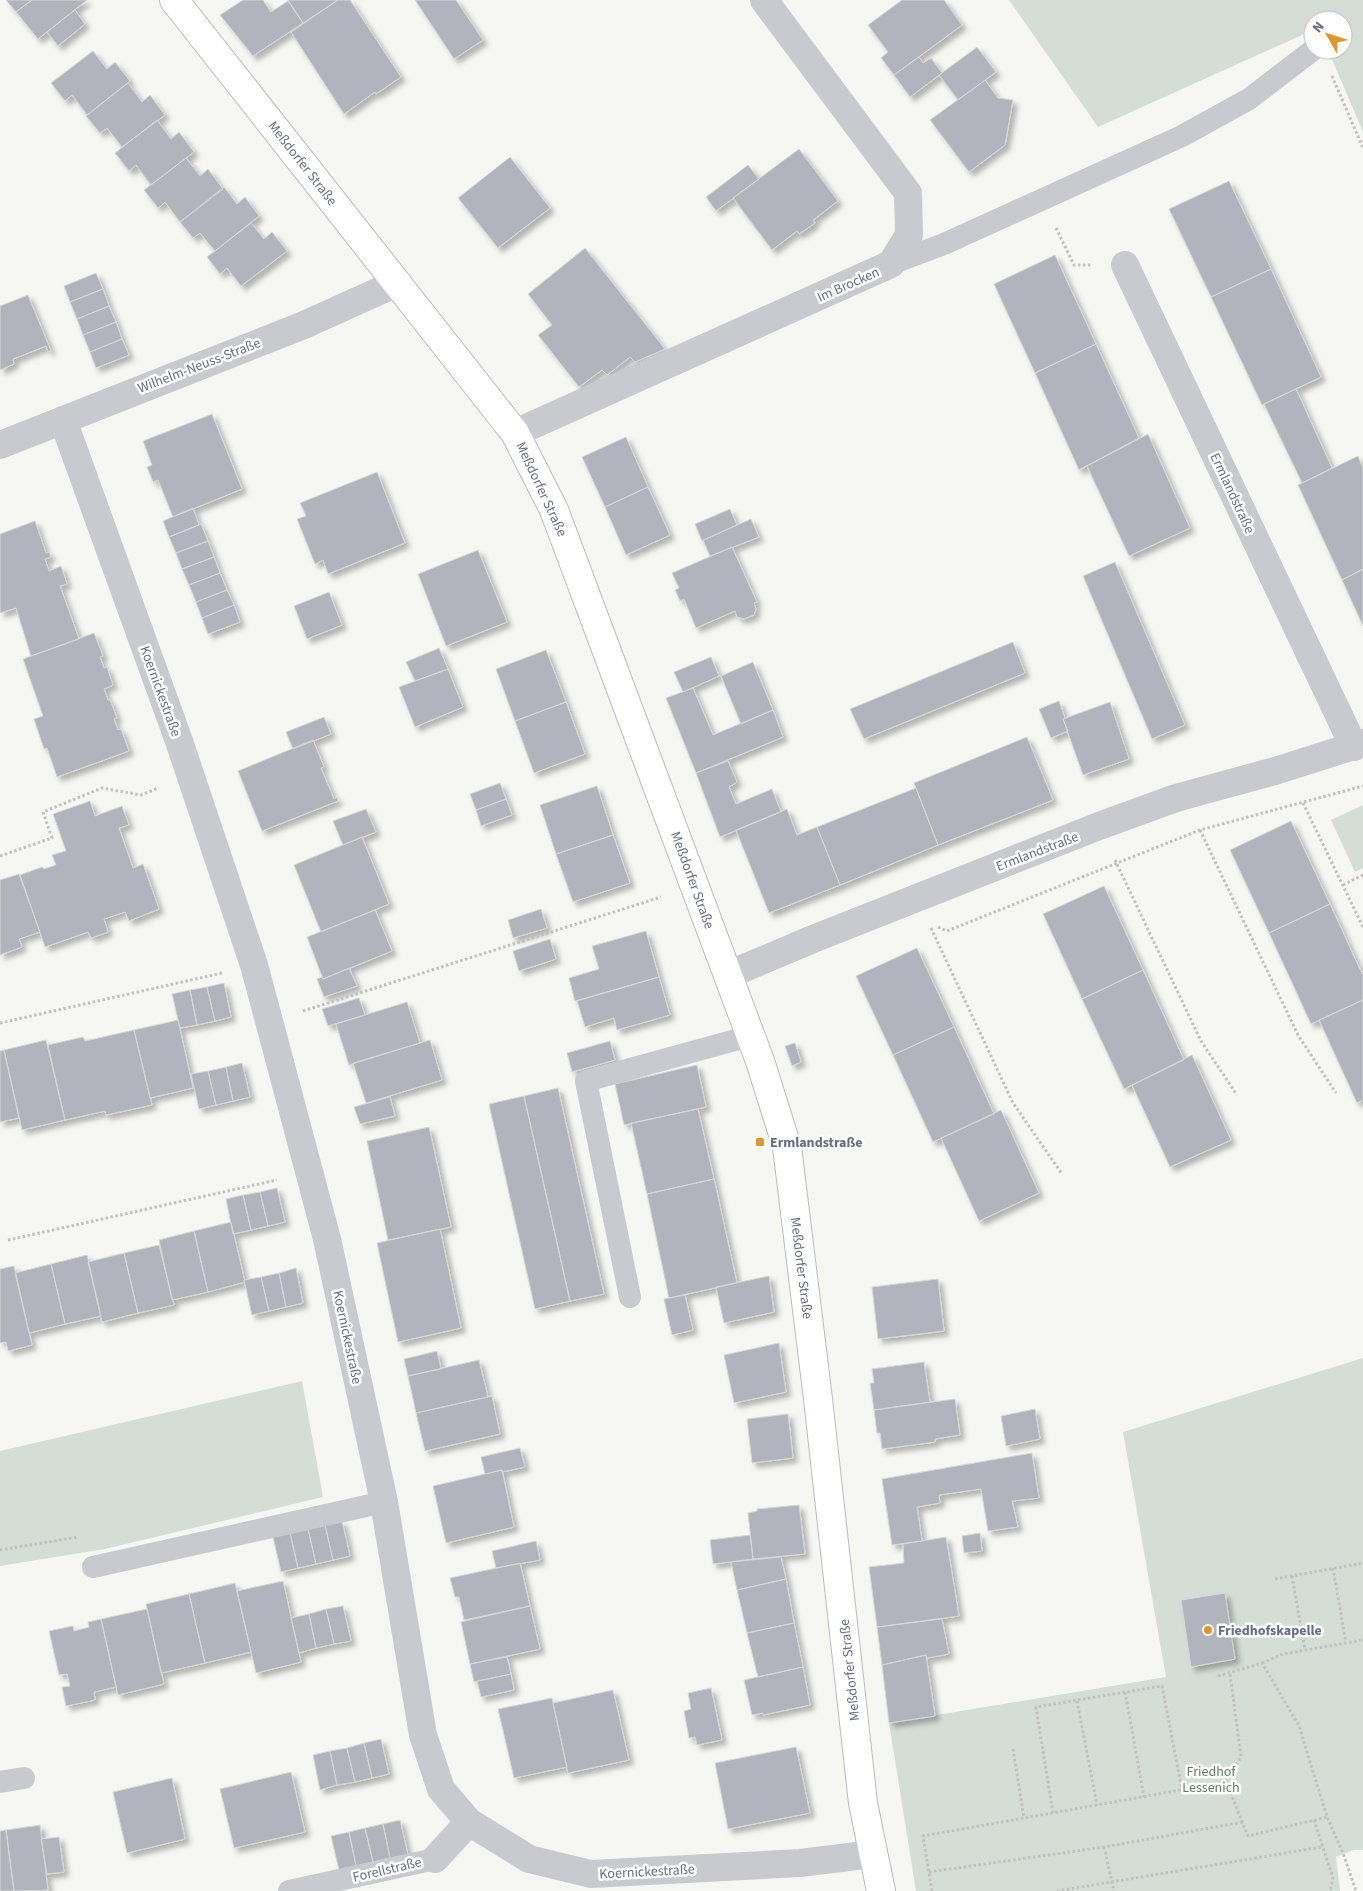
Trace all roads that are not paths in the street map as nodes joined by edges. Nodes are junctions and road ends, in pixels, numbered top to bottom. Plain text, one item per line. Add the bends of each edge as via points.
1 (174, 0) edge
2 (764, 0) edge
3 (1303, 57) edge
4 (891, 264) junction
5 (1125, 265) road end
6 (397, 283) junction
7 (63, 420) junction
8 (515, 433) junction
9 (0, 445) edge
10 (1358, 745) edge
11 (728, 975) junction
12 (750, 1036) junction
13 (630, 1296) dead end
14 (384, 1502) junction
15 (94, 1567) road end
16 (24, 1778) dead end
17 (0, 1782) edge
18 (469, 1822) junction
19 (874, 1854) junction
20 (435, 1859) joint
21 (289, 1891) edge
22 (881, 1891) edge

1 - 6 street, Meßdorfer Straße
2 - 4 street, Im Brocken via 908,193 910,235
3 - 4 lane via 1240,104 1182,136 944,244
4 - 8 street, Im Brocken
5 - 10 street, Ermlandstraße
6 - 7 street, Wilhelm-Neuss-Straße via 304,325
6 - 8 street, Meßdorfer Straße
7 - 9 street, Wilhelm-Neuss-Straße
7 - 14 street, Koernickestraße via 190,774 254,965 327,1239
8 - 11 street, Meßdorfer Straße via 554,510
10 - 11 street, Ermlandstraße via 1176,798 1099,826
11 - 12 street, Meßdorfer Straße
12 - 13 lane via 586,1081
12 - 19 street, Meßdorfer Straße via 787,1147 863,1803
14 - 15 lane
14 - 18 street, Koernickestraße via 423,1736 441,1789
16 - 17 lane
18 - 19 street, Koernickestraße via 529,1859 591,1874 800,1863
18 - 20 street, Forellstraße
19 - 22 street, Meßdorfer Straße
20 - 21 lane, Forellstraße

